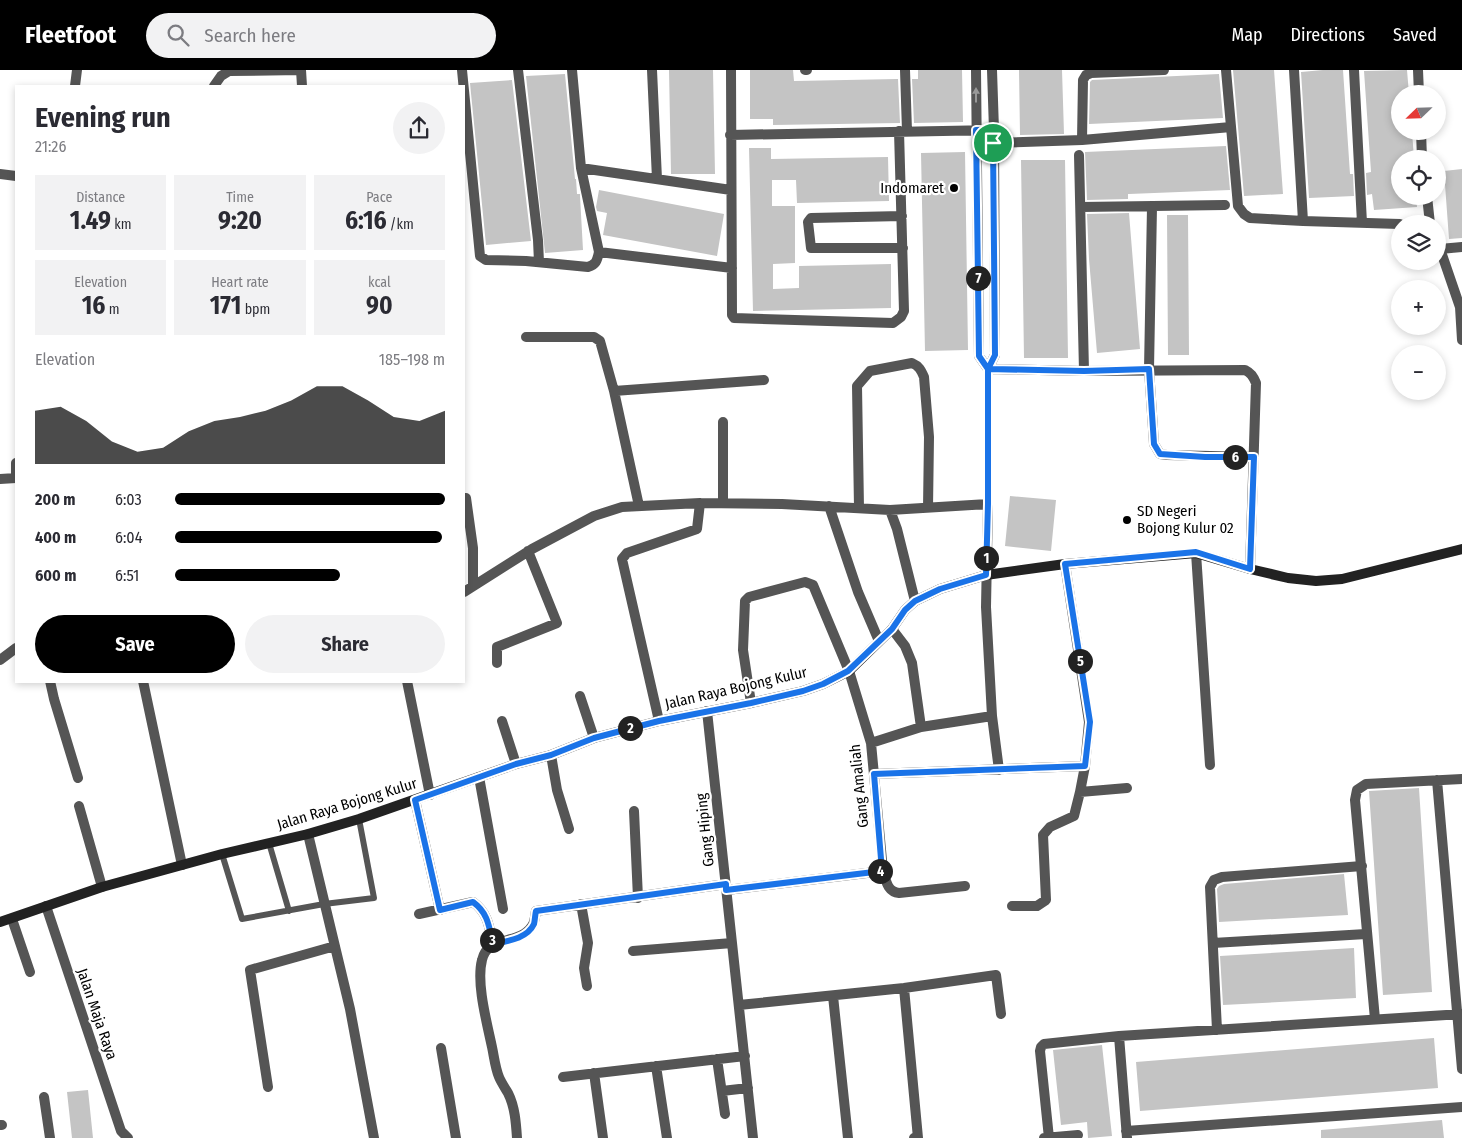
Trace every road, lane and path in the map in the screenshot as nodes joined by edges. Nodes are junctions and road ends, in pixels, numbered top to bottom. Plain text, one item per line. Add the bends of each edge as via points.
1 (77, 70) edge
2 (301, 70) edge
3 (462, 70) edge
4 (518, 70) edge
5 (572, 70) edge
6 (652, 70) edge
7 (731, 70) edge
8 (905, 70) edge
9 (976, 70) edge
10 (992, 70) edge
11 (1164, 70) edge
12 (1226, 70) edge
13 (1294, 70) edge
14 (1354, 70) edge
15 (1418, 70) edge
16 (75, 85) edge
17 (215, 85) edge
18 (302, 85) edge
19 (463, 85) edge
20 (1419, 85) edge
21 (465, 102) edge
22 (1230, 127) junction
23 (976, 130) junction
24 (994, 130) junction
25 (903, 131) junction
26 (730, 135) junction
27 (1082, 140) junction
28 (993, 143) junction
29 (1079, 155) dead end
30 (581, 168) junction
31 (0, 174) edge
32 (15, 176) edge
33 (657, 179) junction
34 (731, 190) junction
35 (1225, 205) dead end
36 (1081, 207) junction
37 (1152, 207) junction
38 (902, 216) junction
39 (1303, 221) junction
40 (1362, 223) junction
41 (1391, 224) edge
42 (1446, 246) edge
43 (1462, 247) edge
44 (903, 248) junction
45 (599, 252) junction
46 (539, 262) junction
47 (1446, 265) edge
48 (732, 268) junction
49 (1461, 307) edge
50 (526, 337) dead end
51 (1462, 340) edge
52 (988, 369) junction
53 (1149, 369) junction
54 (1084, 371) junction
55 (764, 380) dead end
56 (614, 391) junction
57 (723, 422) dead end
58 (1254, 457) junction
59 (15, 478) edge
60 (0, 479) edge
61 (466, 498) dead end
62 (700, 503) junction
63 (723, 503) junction
64 (988, 504) junction
65 (640, 506) junction
66 (829, 506) junction
67 (859, 508) junction
68 (928, 508) junction
69 (890, 510) junction
70 (1462, 549) edge
71 (528, 551) junction
72 (1196, 552) junction
73 (1065, 564) junction
74 (1250, 569) junction
75 (986, 575) junction
76 (473, 585) junction
77 (465, 591) edge
78 (915, 601) junction
79 (892, 629) junction
80 (880, 641) junction
81 (15, 649) edge
82 (0, 660) edge
83 (497, 663) dead end
84 (848, 671) junction
85 (50, 683) edge
86 (143, 683) edge
87 (407, 683) edge
88 (580, 696) dead end
89 (751, 703) junction
90 (708, 711) junction
91 (992, 716) junction
92 (502, 721) dead end
93 (659, 721) junction
94 (921, 728) junction
95 (594, 738) junction
96 (871, 743) junction
97 (551, 755) junction
98 (516, 764) junction
99 (1210, 765) dead end
100 (1085, 766) junction
101 (999, 770) junction
102 (874, 774) junction
103 (479, 777) junction
104 (78, 778) dead end
105 (1462, 779) edge
106 (1437, 780) junction
107 (1127, 788) dead end
108 (1080, 792) junction
109 (430, 795) junction
110 (415, 800) junction
111 (80, 806) dead end
112 (634, 811) dead end
113 (359, 819) junction
114 (569, 829) dead end
115 (308, 834) junction
116 (269, 843) junction
117 (222, 854) junction
118 (182, 865) junction
119 (1362, 866) junction
120 (882, 871) junction
121 (965, 886) dead end
122 (102, 887) junction
123 (726, 887) junction
124 (638, 898) junction
125 (324, 904) junction
126 (581, 904) junction
127 (46, 906) junction
128 (1012, 906) dead end
129 (503, 909) dead end
130 (440, 910) junction
131 (289, 911) junction
132 (419, 914) dead end
133 (12, 919) junction
134 (0, 922) edge
135 (1366, 934) junction
136 (732, 943) junction
137 (1213, 943) junction
138 (493, 944) junction
139 (335, 946) junction
140 (633, 952) dead end
141 (30, 972) dead end
142 (588, 986) dead end
143 (904, 988) junction
144 (833, 996) junction
145 (739, 1005) junction
146 (1001, 1014) dead end
147 (1460, 1014) edge
148 (1375, 1019) junction
149 (1217, 1030) junction
150 (1119, 1036) junction
151 (441, 1048) dead end
152 (745, 1056) junction
153 (717, 1059) junction
154 (656, 1066) junction
155 (1462, 1069) edge
156 (594, 1073) junction
157 (563, 1077) dead end
158 (268, 1087) dead end
159 (748, 1088) junction
160 (722, 1091) junction
161 (44, 1097) dead end
162 (1462, 1107) edge
163 (725, 1114) dead end
164 (1126, 1134) edge
165 (1078, 1135) dead end
166 (123, 1136) edge
167 (50, 1138) edge
168 (374, 1138) edge
169 (456, 1138) edge
170 (517, 1138) edge
171 (603, 1138) edge
172 (667, 1138) edge
173 (753, 1138) edge
174 (848, 1138) edge
175 (914, 1138) edge
176 (1044, 1138) edge
177 (1048, 1138) edge

1 - 16 street
2 - 17 street via 228,71
2 - 18 street
3 - 19 street
4 - 46 street
5 - 30 street
6 - 33 street
7 - 26 street
8 - 25 street
23 -> 9 street
10 - 24 street
11 - 27 street via 1086,75 1083,80
12 - 22 street
13 - 39 street
14 - 40 street
15 - 20 street
21 - 46 street via 479,253 486,260
22 - 27 street
22 - 39 street via 1239,209 1250,218
23 - 24 street
23 - 25 street
23 - 52 street via 979,356
24 - 28 street
25 - 26 street
25 - 38 street
26 - 34 street
27 - 28 street
28 - 52 street via 995,355
29 - 36 street
30 - 33 street
30 - 45 street
31 - 32 street
33 - 34 street
34 - 48 street
35 - 37 street
36 - 37 street
36 - 54 street
37 - 53 street
38 - 44 street
38 - 44 street via 812,218 808,222 811,248
39 - 40 street
40 - 41 street
42 - 43 street
44 - 48 street via 904,311 893,323 734,318
45 - 46 street via 594,265
45 - 48 street
47 - 49 street
49 - 51 street
50 - 56 street via 594,337 600,341
52 - 54 street
52 - 64 street
53 - 54 street
53 - 58 street via 1154,444 1160,454
53 - 58 street via 1249,372 1256,382
55 - 56 street
56 - 65 street
57 - 63 street
58 - 74 street
59 - 60 street
61 - 76 street via 473,548
62 - 63 street
62 - 65 street
62 - 93 street via 697,529 627,553 622,559
63 - 66 street
64 - 68 street
64 - 75 street
65 - 71 street via 622,507 594,516
66 - 67 street
66 - 80 street via 858,592
67 - 68 street via 857,386 870,371 912,363 918,365 924,377 929,437
67 - 69 street
68 - 69 street
69 - 78 street
70 - 74 main road, Jalan Raya Bojong Kulur via 1342,579 1288,578
71 - 76 street
71 - 83 street via 557,623 497,648
72 - 73 main road, Jalan Raya Bojong Kulur
72 - 74 main road, Jalan Raya Bojong Kulur
72 - 99 street
73 - 75 main road, Jalan Raya Bojong Kulur
73 - 100 street via 1090,722
75 - 78 main road, Jalan Raya Bojong Kulur via 940,589
75 - 91 street
76 - 77 street
78 - 79 main road, Jalan Raya Bojong Kulur
79 - 80 main road, Jalan Raya Bojong Kulur
79 - 94 street via 905,646 912,663
80 - 84 main road, Jalan Raya Bojong Kulur
81 - 82 street
84 - 89 main road, Jalan Raya Bojong Kulur via 803,691
84 - 89 street, Gang Amaliah via 811,584 805,582 749,597 745,601 743,650
84 - 96 street, Gang Amaliah
85 - 104 street
86 - 118 street
87 - 109 street
88 - 95 street
89 - 90 main road, Jalan Raya Bojong Kulur
90 - 93 main road, Jalan Raya Bojong Kulur
90 - 123 street, Gang Hiping
91 - 94 street
91 - 101 street
92 - 98 street
93 - 95 main road, Jalan Raya Bojong Kulur
94 - 96 street
95 - 97 main road, Jalan Raya Bojong Kulur
96 - 102 street, Gang Amaliah
97 - 98 main road, Jalan Raya Bojong Kulur
97 - 114 street
98 - 103 main road, Jalan Raya Bojong Kulur
100 - 101 street
100 - 108 street
101 - 102 street
102 - 120 street, Gang Amaliah
103 - 109 main road, Jalan Raya Bojong Kulur
103 - 129 street
105 - 106 street
106 - 119 street via 1366,784 1357,790 1355,800
106 - 147 street
107 - 108 street
108 - 128 street via 1074,816 1050,827 1043,835 1046,900 1037,906
109 - 110 main road, Jalan Raya Bojong Kulur
110 - 113 main road, Jalan Raya Bojong Kulur
110 - 130 street
111 - 122 street
112 - 124 street
113 - 115 main road, Jalan Raya Bojong Kulur
113 - 125 lane via 374,898
115 - 116 main road, Jalan Raya Bojong Kulur
115 - 125 street
116 - 117 main road, Jalan Raya Bojong Kulur
116 - 131 lane
117 - 118 main road, Jalan Raya Bojong Kulur
117 - 131 lane via 242,920
118 - 122 main road, Jalan Raya Bojong Kulur
119 - 135 street
119 - 137 street via 1214,880 1210,887
120 - 121 street via 895,893
120 - 123 street
122 - 127 main road, Jalan Raya Bojong Kulur
123 - 124 street
123 - 136 street, Gang Hiping
124 - 126 street
125 - 131 lane
125 - 139 street
126 - 138 street via 536,911 533,925 525,933 515,940
126 - 142 street via 588,943 584,968
127 - 133 main road, Jalan Raya Bojong Kulur
127 - 166 street, Jalan Maja Raya
130 - 132 street
130 - 138 street via 473,902 482,909
133 - 134 main road, Jalan Raya Bojong Kulur
133 - 141 street
135 - 137 street
135 - 148 street
136 - 140 street
136 - 145 street, Gang Hiping
137 - 149 street
138 - 170 street via 487,948 480,969 483,1004 498,1076 509,1095 516,1119
139 - 158 street via 250,970
139 - 168 street
143 - 144 street
143 - 146 street via 996,975
143 - 175 street via 918,1138
144 - 145 street
144 - 174 street
145 - 152 street, Gang Hiping
147 - 148 street
147 - 155 street
148 - 149 street
149 - 150 street
150 - 164 street
150 - 177 street via 1044,1044 1041,1047
151 - 169 street
152 - 153 street
152 - 159 street, Gang Hiping
153 - 154 street
153 - 160 street
154 - 156 street
154 - 172 street
156 - 157 street
156 - 171 street
159 - 160 street
159 - 173 street, Gang Hiping
160 - 163 street
161 - 167 street
162 - 164 street
165 - 177 street
176 - 177 street

